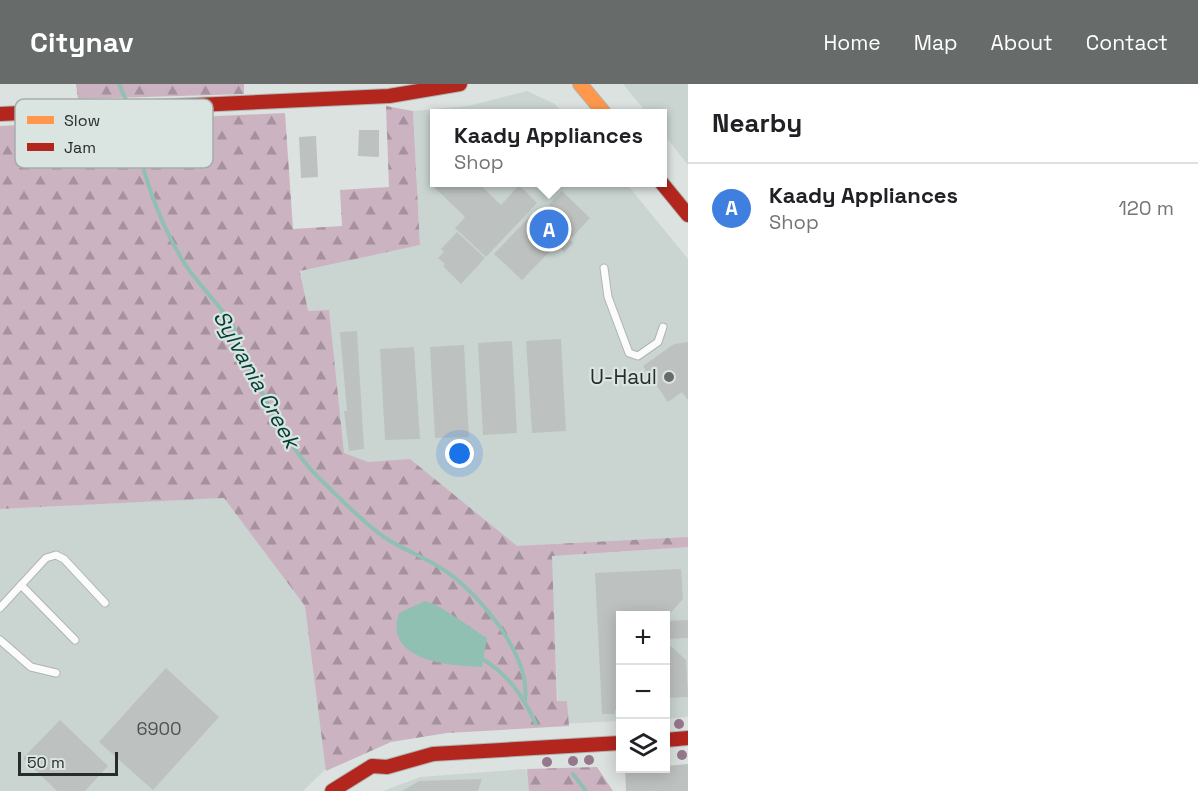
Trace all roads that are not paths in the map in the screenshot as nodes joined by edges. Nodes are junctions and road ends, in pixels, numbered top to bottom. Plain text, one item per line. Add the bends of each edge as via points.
1 (460, 84) edge
2 (580, 84) edge
3 (213, 104) edge
4 (600, 109) edge
5 (15, 113) edge
6 (0, 114) edge
7 (664, 187) edge
8 (688, 215) edge
9 (604, 268) dead end
10 (663, 327) dead end
11 (21, 585) junction
12 (105, 603) dead end
13 (0, 608) edge
14 (0, 640) edge
15 (75, 640) dead end
16 (56, 673) dead end
17 (688, 738) edge
18 (670, 740) edge
19 (616, 743) edge
20 (387, 767) junction
21 (332, 791) edge
22 (355, 791) edge

1 - 3 main road via 389,96
2 - 4 main road
5 - 6 main road
7 - 8 main road
9 - 10 lane via 608,297 629,353 638,356 658,342
11 - 12 lane via 46,558 56,555
11 - 13 lane
11 - 15 lane
14 - 16 lane via 31,667
17 - 18 main road
19 - 20 main road via 444,752
20 - 21 main road via 372,766
20 - 22 main road via 378,778

